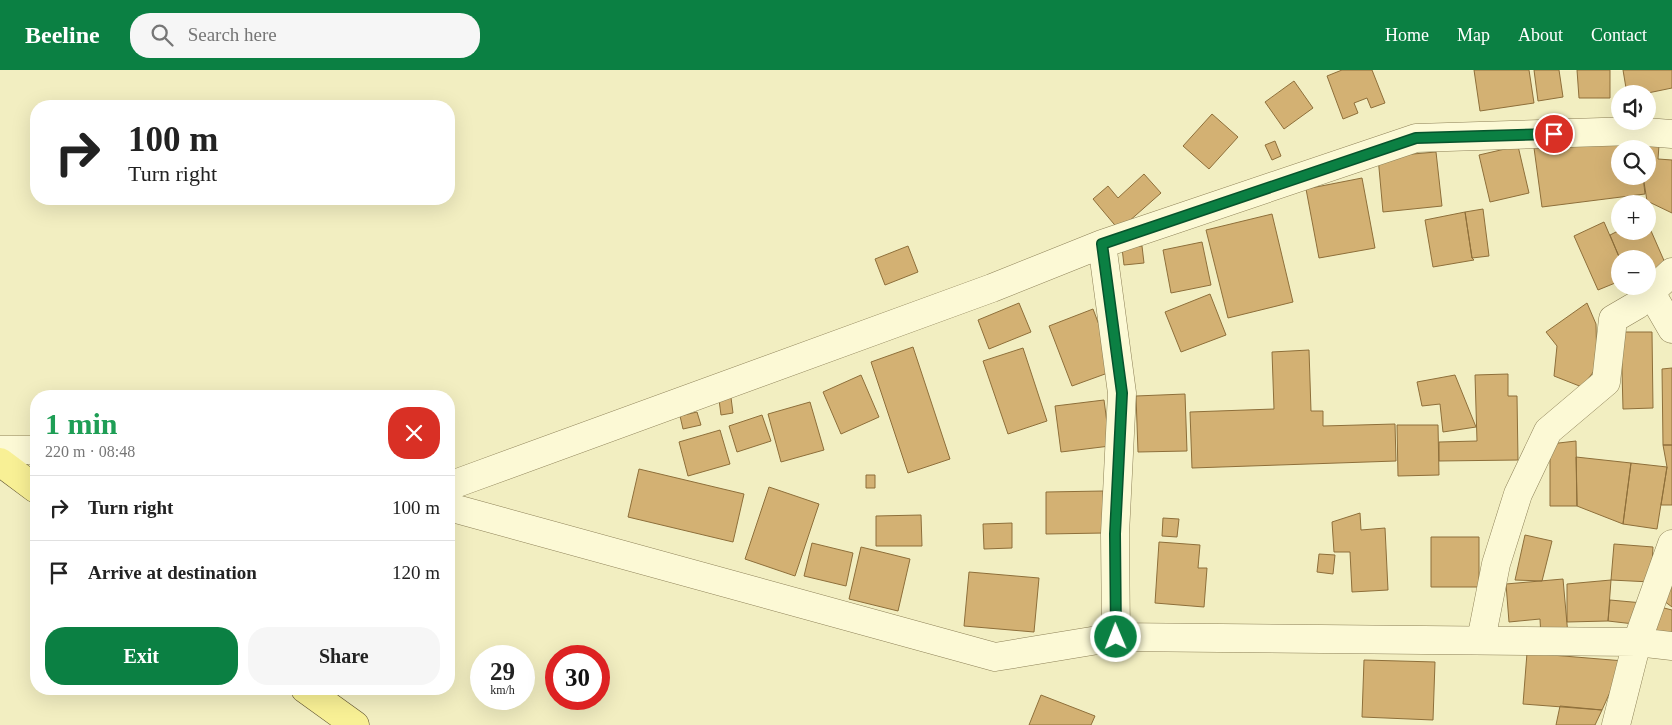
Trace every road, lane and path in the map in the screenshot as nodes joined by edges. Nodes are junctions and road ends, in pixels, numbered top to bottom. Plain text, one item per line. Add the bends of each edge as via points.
1 (1672, 134) edge
2 (1102, 244) junction
3 (1672, 272) edge
4 (1656, 286) edge
5 (1646, 295) edge
6 (1652, 295) edge
7 (1672, 329) edge
8 (0, 450) edge
9 (30, 450) edge
10 (0, 462) edge
11 (30, 484) edge
12 (455, 484) edge
13 (455, 509) edge
14 (1672, 544) edge
15 (1116, 637) junction
16 (1481, 640) junction
17 (1637, 642) junction
18 (1672, 646) edge
19 (313, 695) edge
20 (355, 725) edge
21 (1616, 725) edge

1 - 2 street via 1633,131 1416,138
2 - 12 street via 983,292
2 - 15 street via 1122,393 1115,534
3 - 4 street
5 - 16 street via 1637,305 1614,318 1606,382 1548,431 1518,494 1504,537
6 - 7 street
8 - 9 street
10 - 11 main road
13 - 15 street via 995,657
14 - 17 street
15 - 16 street
16 - 17 street
17 - 18 street
17 - 21 street
19 - 20 main road

